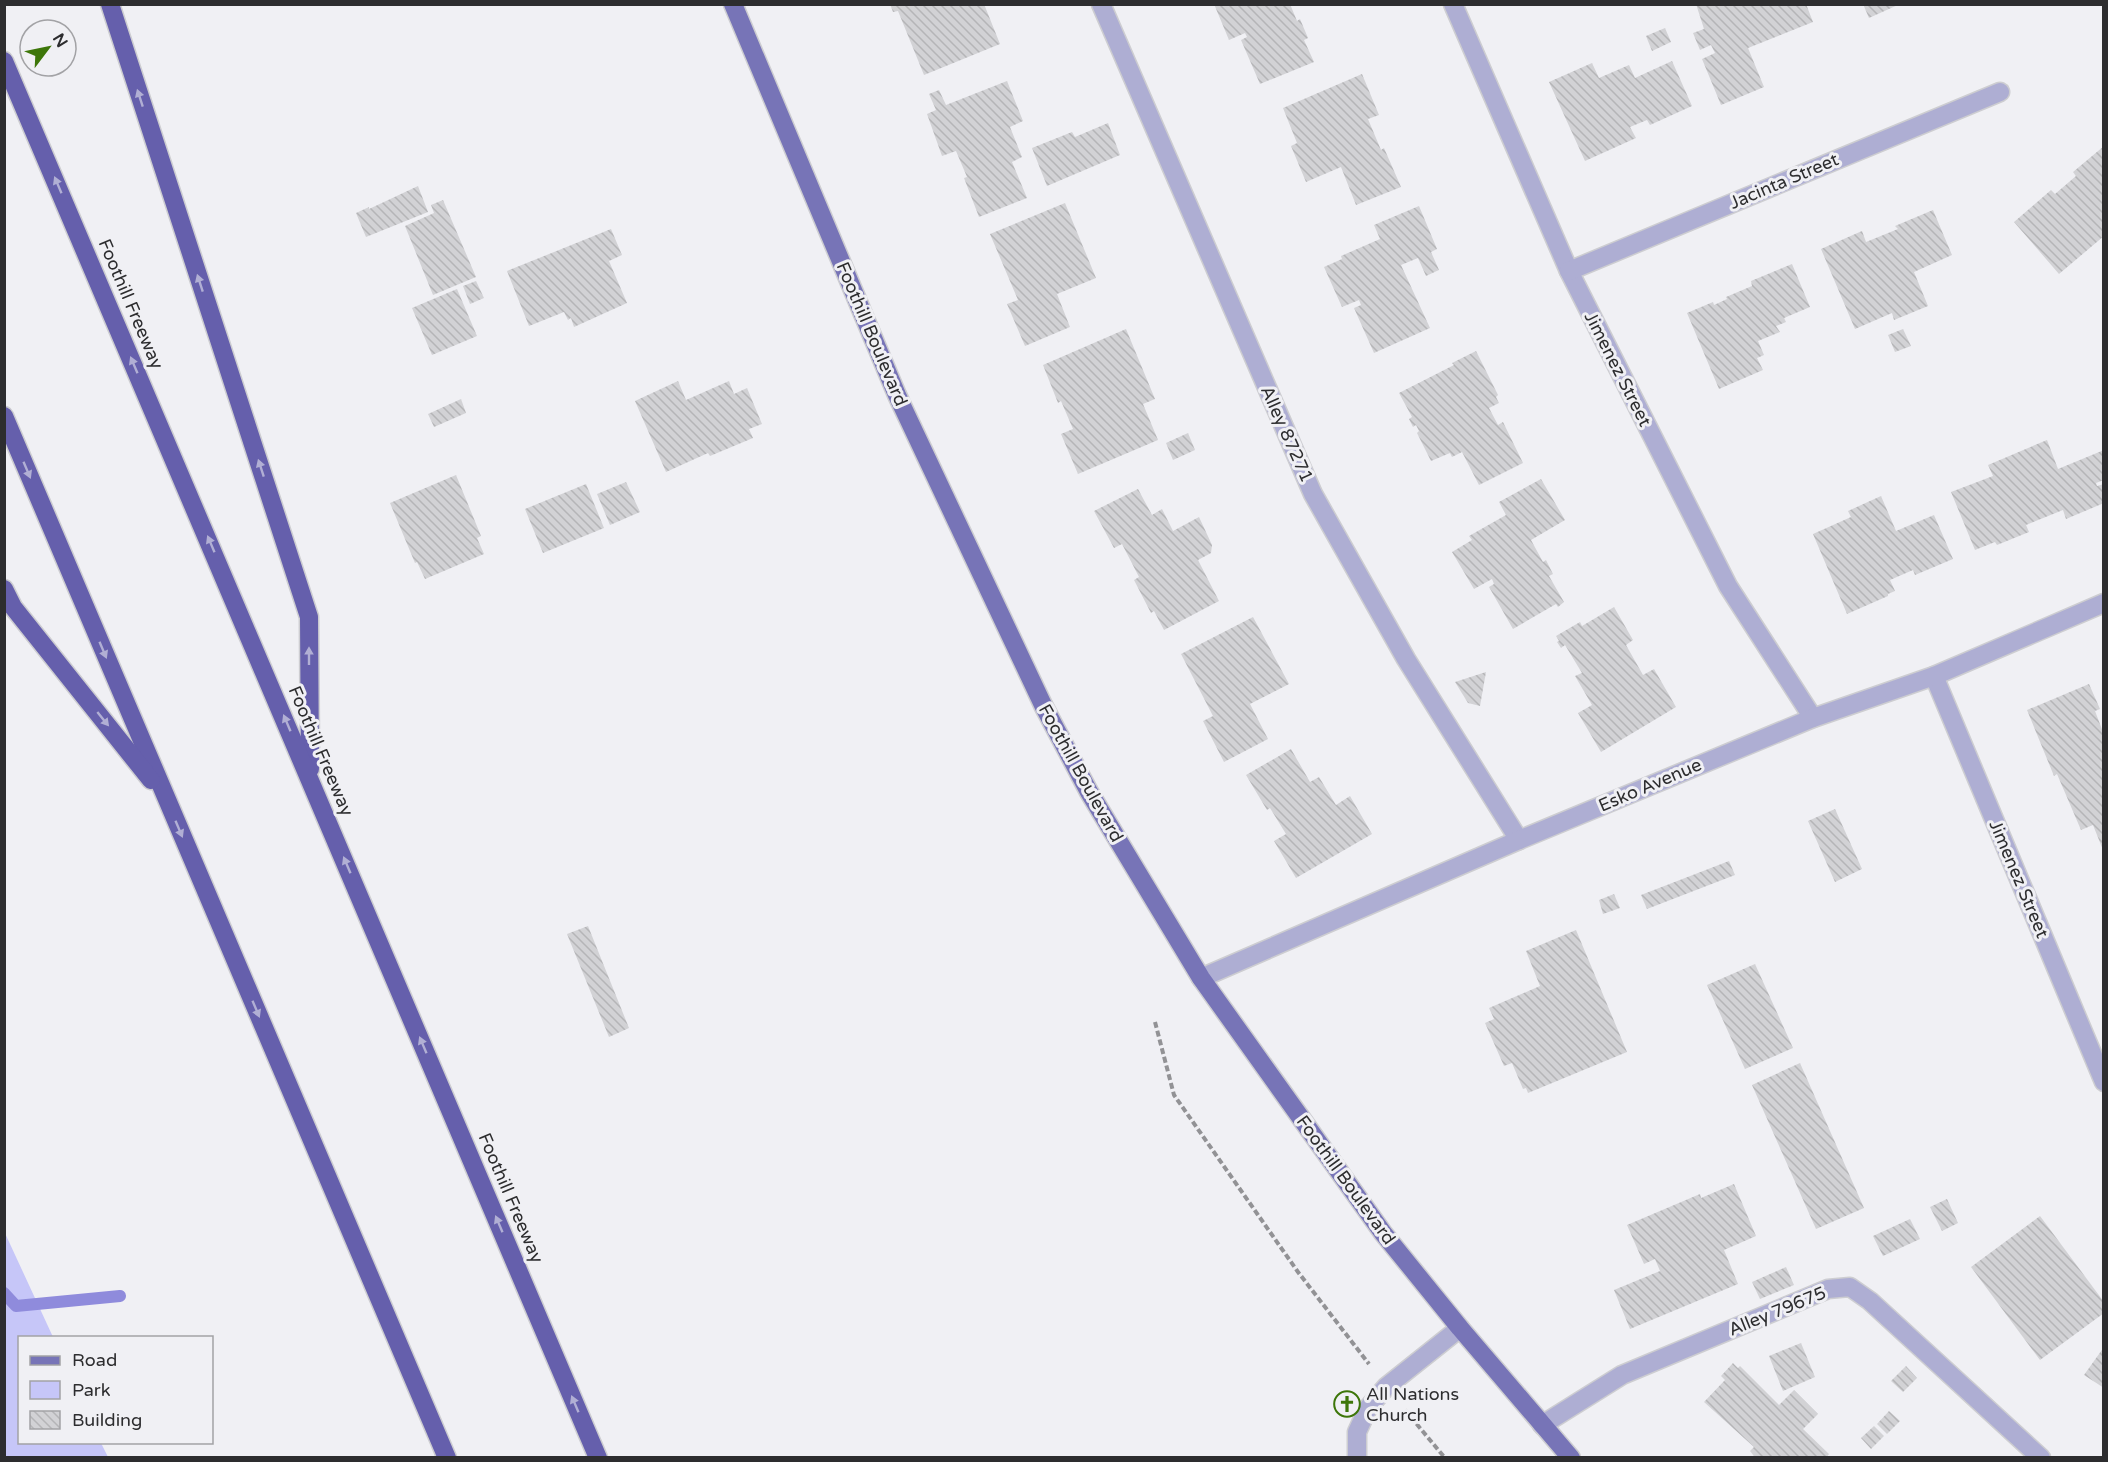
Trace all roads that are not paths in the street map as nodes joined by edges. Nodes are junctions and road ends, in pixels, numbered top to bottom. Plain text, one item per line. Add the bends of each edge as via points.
1 (110, 4) edge
2 (732, 4) edge
3 (1101, 4) edge
4 (1453, 4) edge
5 (4, 61) edge
6 (2000, 92) dead end
7 (1569, 271) junction
8 (4, 416) edge
9 (4, 589) edge
10 (2103, 603) edge
11 (1934, 676) junction
12 (1813, 718) junction
13 (310, 777) junction
14 (166, 798) junction
15 (1520, 840) junction
16 (1201, 978) junction
17 (2103, 1082) edge
18 (1460, 1328) junction
19 (1542, 1425) junction
20 (447, 1458) edge
21 (598, 1458) edge
22 (1357, 1458) edge
23 (1571, 1458) edge
24 (2041, 1458) edge

13 -> 1 highway via 309,617
2 - 16 main road, Foothill Boulevard via 897,395 1043,705 1089,792
3 - 15 street, Alley 87271 via 1313,494 1406,659
4 - 7 street, Jimenez Street
13 -> 5 highway, Foothill Freeway
6 - 7 street, Jacinta Street
7 - 12 street, Jimenez Street via 1728,586
8 -> 14 highway
9 -> 14 highway via 13,607
10 - 11 street, Esko Avenue
11 - 12 street, Esko Avenue
11 - 17 street, Jimenez Street
12 - 15 street, Esko Avenue
21 -> 13 highway, Foothill Freeway
14 -> 20 highway
15 - 16 street, Esko Avenue
16 - 18 main road, Foothill Boulevard via 1383,1233
18 - 19 main road, Foothill Boulevard
18 - 22 street via 1386,1387 1368,1408 1357,1431
19 - 23 main road, Foothill Boulevard
19 - 24 street, Alley 79675 via 1622,1376 1828,1289 1850,1287

